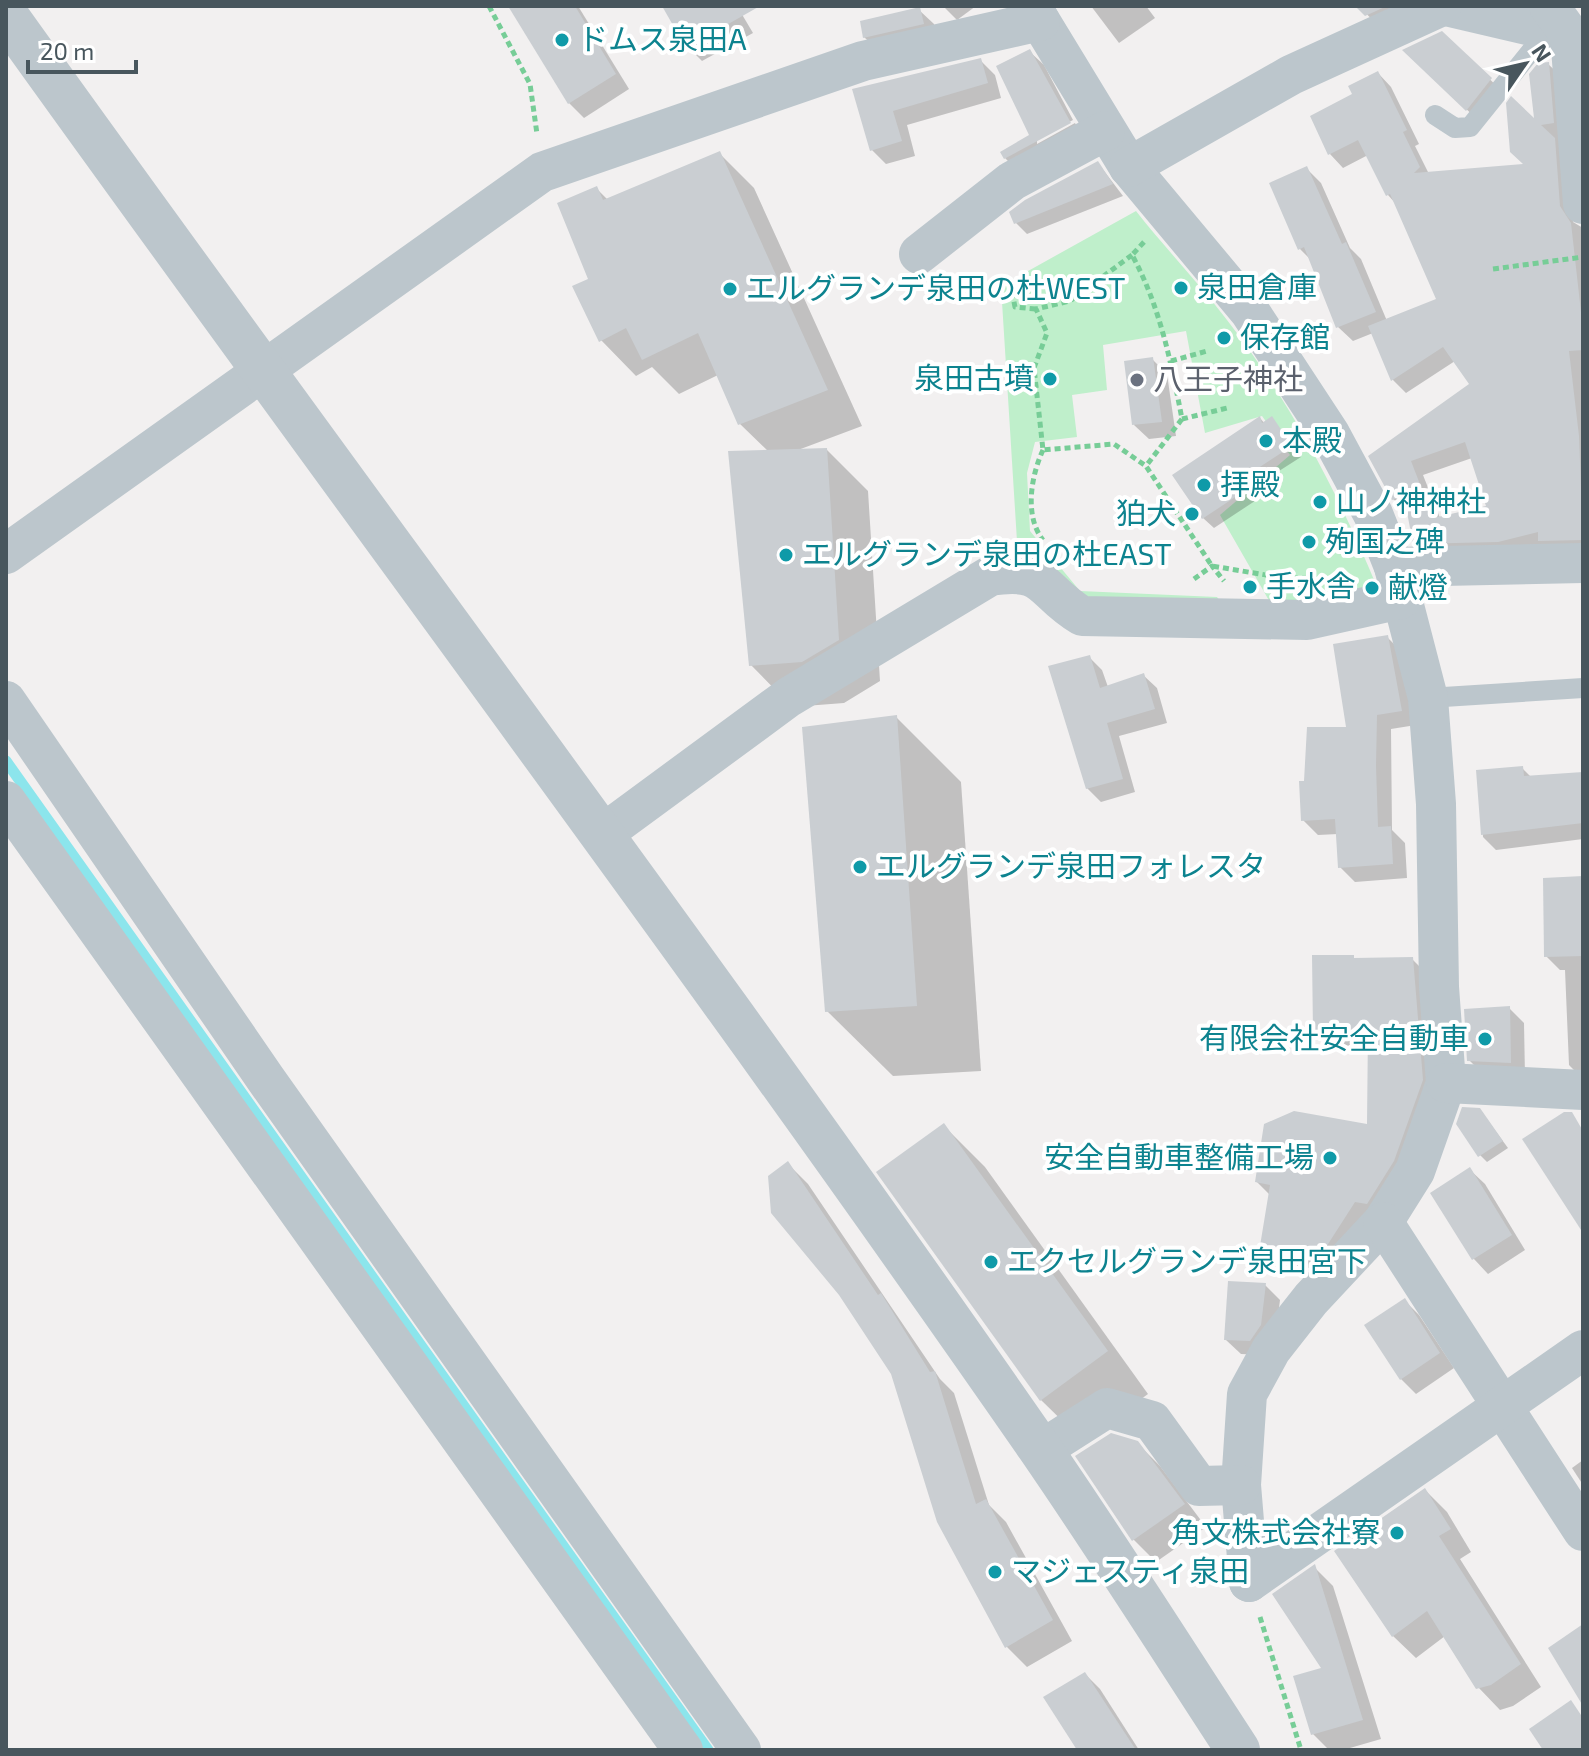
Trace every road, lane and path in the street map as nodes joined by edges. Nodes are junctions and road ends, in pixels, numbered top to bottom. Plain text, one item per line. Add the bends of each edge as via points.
1 (489, 6) edge
2 (1444, 6) edge
3 (1036, 13) edge
4 (6, 15) edge
5 (1562, 27) edge
6 (1435, 115) dead end
7 (1105, 131) junction
8 (1129, 167) junction
9 (542, 172) junction
10 (1583, 204) edge
11 (1169, 215) junction
12 (919, 254) dead end
13 (1132, 255) junction
14 (1583, 257) edge
15 (1493, 269) dead end
16 (1012, 292) dead end
17 (1036, 309) junction
18 (1207, 351) dead end
19 (1171, 361) junction
20 (262, 372) junction
21 (1227, 408) dead end
22 (1182, 419) junction
23 (1043, 450) junction
24 (1146, 466) junction
25 (1044, 541) dead end
26 (6, 554) edge
27 (1583, 563) edge
28 (1212, 566) junction
29 (1325, 577) dead end
30 (1398, 583) junction
31 (1187, 584) dead end
32 (1583, 688) edge
33 (1428, 698) junction
34 (6, 701) edge
35 (6, 801) edge
36 (604, 833) junction
37 (1446, 1083) junction
38 (1581, 1093) edge
39 (1383, 1222) junction
40 (1583, 1350) edge
41 (1502, 1405) junction
42 (1041, 1450) junction
43 (1241, 1485) junction
44 (1583, 1531) edge
45 (1249, 1582) junction
46 (683, 1750) edge
47 (741, 1750) edge
48 (1238, 1750) edge
49 (1301, 1750) edge

1 - 9 path via 530,84
2 - 5 street
2 - 8 street via 1291,75
3 - 7 street
3 - 9 street via 863,61
4 - 20 street
5 - 6 lane via 1470,127 1455,128
5 - 10 street
7 - 8 street
7 - 12 street via 1012,181
8 - 11 street
9 - 20 street
11 - 13 path
11 - 30 street via 1250,312 1330,434 1373,514
13 - 17 path via 1070,301
13 - 19 path via 1150,288
14 - 15 path
16 - 17 path via 1015,307
17 - 23 path via 1047,333 1034,368
18 - 19 path
19 - 22 path
20 - 26 street
20 - 36 street
21 - 22 path
22 - 24 path
23 - 24 path via 1114,444
23 - 25 path via 1031,476 1035,530
24 - 28 path
27 - 30 street
28 - 29 path via 1284,578
28 - 31 path
30 - 33 street
30 - 36 street via 1307,620 1082,616 1059,602 1045,583 1020,571 990,576 789,697
32 - 33 lane
33 - 37 street
34 - 47 street via 274,1091
35 - 46 street
36 - 42 street
37 - 38 street
37 - 39 street via 1415,1171
39 - 41 street
39 - 43 street via 1311,1299 1271,1350 1247,1394
40 - 41 street
41 - 44 street
41 - 45 street
42 - 43 street via 1107,1408 1152,1421 1199,1486
42 - 48 street
43 - 45 street
45 - 49 path

